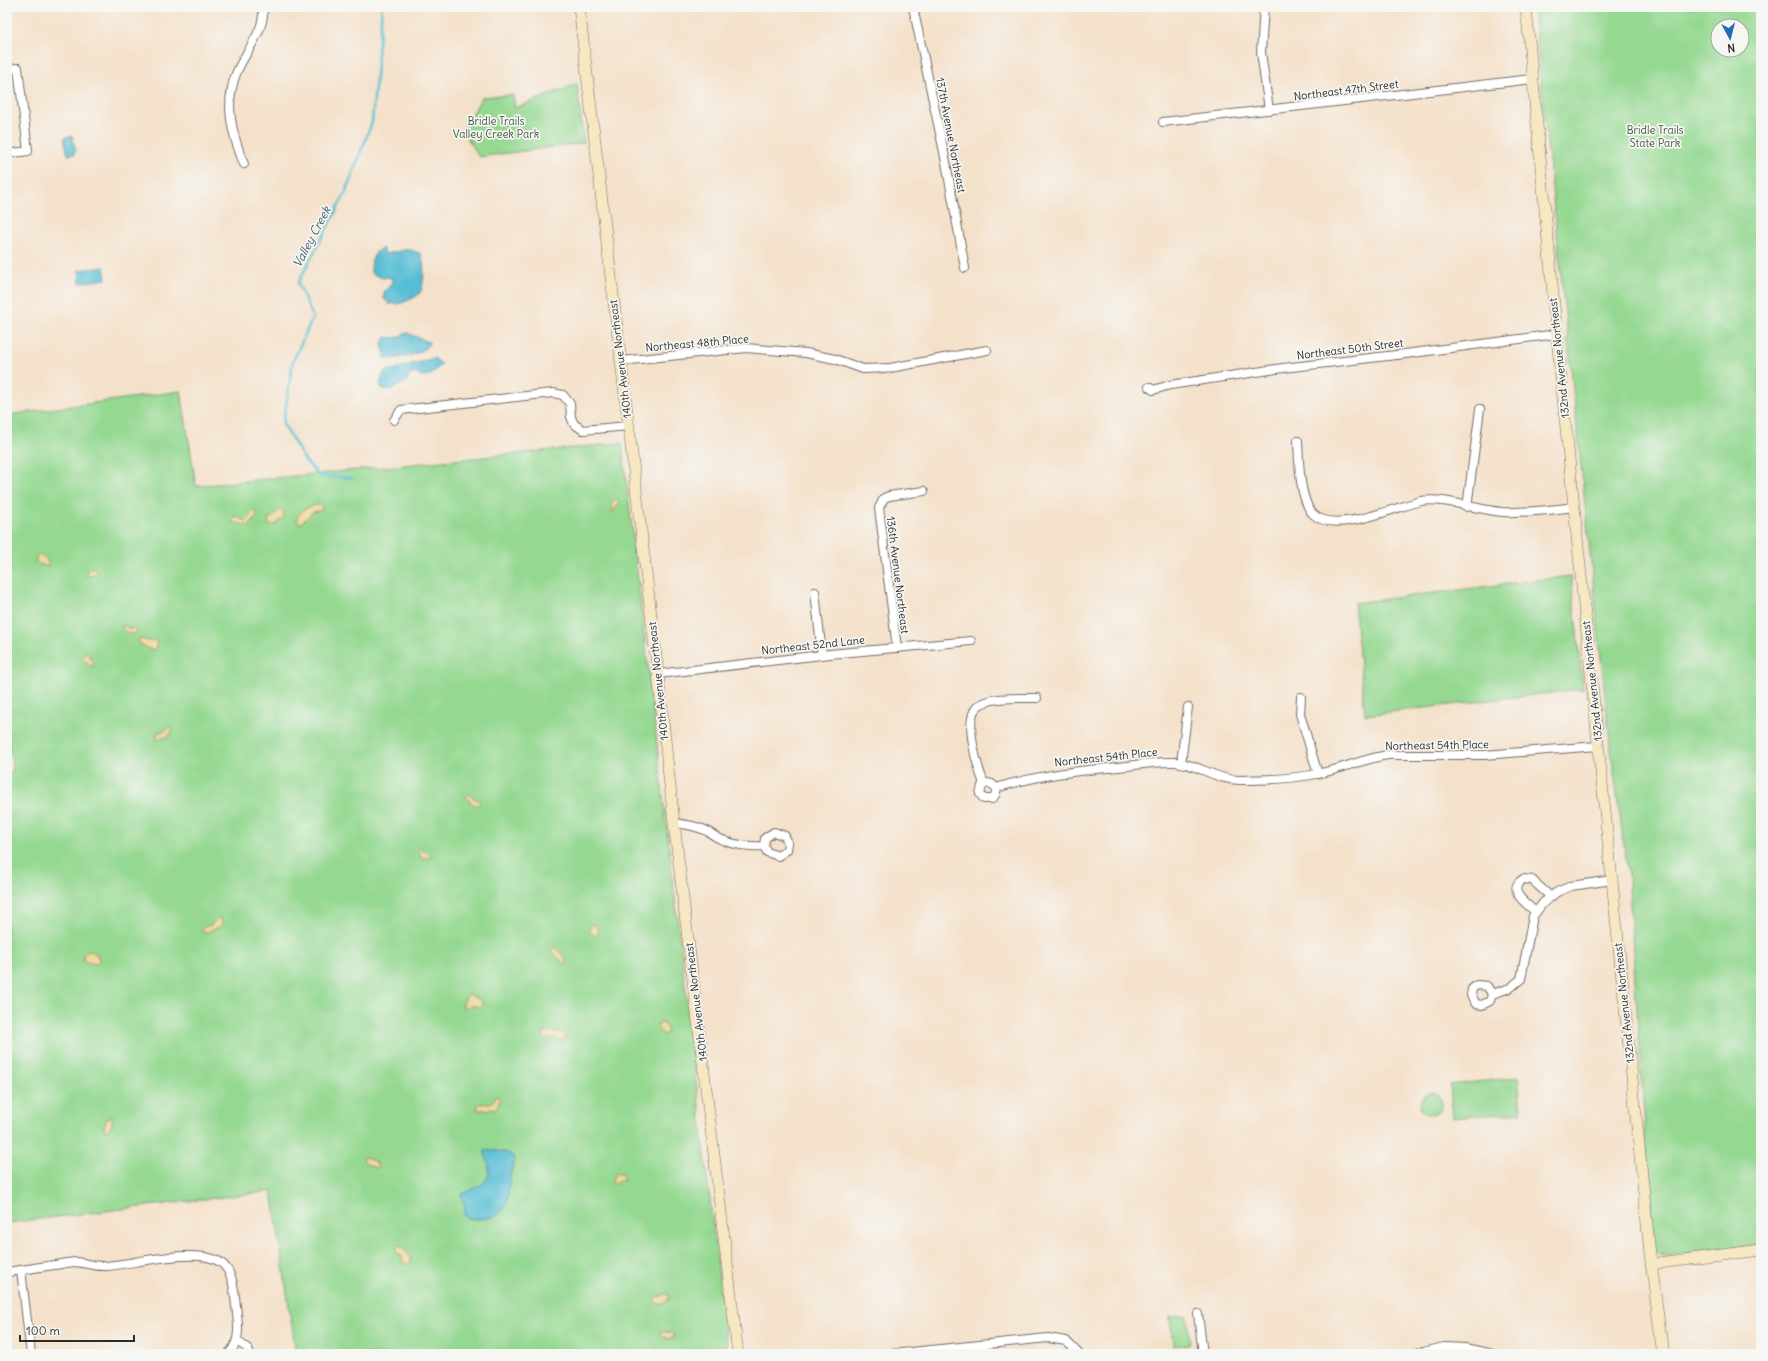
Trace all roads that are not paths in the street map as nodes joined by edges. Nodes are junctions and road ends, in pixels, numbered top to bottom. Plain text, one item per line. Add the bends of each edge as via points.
1 (262, 7) edge
2 (579, 7) edge
3 (913, 7) edge
4 (1264, 7) edge
5 (1526, 7) edge
6 (7, 69) edge
7 (1532, 79) junction
8 (1269, 110) junction
9 (1163, 122) dead end
10 (7, 154) edge
11 (244, 164) dead end
12 (965, 268) dead end
13 (1557, 334) junction
14 (987, 350) dead end
15 (621, 361) junction
16 (1149, 387) dead end
17 (1480, 409) dead end
18 (394, 420) dead end
19 (628, 426) junction
20 (1298, 441) dead end
21 (924, 491) dead end
22 (1467, 507) junction
23 (1575, 507) junction
24 (815, 592) dead end
25 (972, 641) dead end
26 (897, 648) junction
27 (822, 655) junction
28 (658, 674) junction
29 (1300, 697) dead end
30 (1037, 698) dead end
31 (1188, 707) dead end
32 (1598, 746) junction
33 (1181, 763) junction
34 (1318, 774) junction
35 (984, 784) junction
36 (996, 788) junction
37 (674, 823) junction
38 (764, 846) dead end
39 (1612, 880) junction
40 (1551, 897) junction
41 (1536, 912) junction
42 (1492, 994) dead end
43 (1761, 1250) edge
44 (1652, 1264) junction
45 (21, 1270) junction
46 (7, 1272) edge
47 (1198, 1314) dead end
48 (237, 1341) junction
49 (230, 1352) edge
50 (31, 1354) edge
51 (250, 1354) edge
52 (738, 1354) edge
53 (892, 1354) edge
54 (1079, 1354) edge
55 (1202, 1354) edge
56 (1415, 1354) edge
57 (1492, 1354) edge
58 (1662, 1354) edge

1 - 11 street via 263,22 236,74 230,94 231,124
2 - 15 street, 140th Avenue Northeast
3 - 12 street, 137th Avenue Northeast via 945,157
4 - 8 street via 1261,52
5 - 7 street, 132nd Avenue Northeast
6 - 10 street via 18,68 28,151
7 - 8 street, Northeast 47th Street
7 - 13 street, 132nd Avenue Northeast
8 - 9 street, Northeast 47th Street
13 - 16 street, Northeast 50th Street via 1283,368 1170,385 1153,390
13 - 23 street, 132nd Avenue Northeast
14 - 15 street, Northeast 48th Place via 890,368 863,369 806,353 746,348
15 - 19 street, 140th Avenue Northeast
17 - 22 street
18 - 19 street via 401,410 553,393 563,395 570,404 574,424 583,430
19 - 28 street, 140th Avenue Northeast
20 - 22 street via 1307,506 1313,514 1323,520 1350,521 1423,501 1440,500
21 - 26 street, 136th Avenue Northeast via 889,496 884,498 879,508
22 - 23 street via 1501,512 1535,512
23 - 32 street, 132nd Avenue Northeast
24 - 27 street
25 - 26 street, Northeast 52nd Lane
26 - 27 street, Northeast 52nd Lane
27 - 28 street, Northeast 52nd Lane
28 - 37 street, 140th Avenue Northeast
29 - 34 street via 1300,714
30 - 35 street via 1001,699 985,702 977,707 971,719 976,760
31 - 33 street
32 - 34 street, Northeast 54th Place via 1484,755 1388,755
32 - 39 street, 132nd Avenue Northeast
33 - 34 street, Northeast 54th Place via 1220,778 1238,780
33 - 36 street, Northeast 54th Place via 1163,762 1050,774
35 - 36 street via 992,784
35 - 36 street, Northeast 54th Place via 980,792 984,799 990,800 995,797
37 - 38 street via 705,830 738,845
37 - 52 street, 140th Avenue Northeast
39 - 40 street via 1571,886
39 - 44 street, 132nd Avenue Northeast
40 - 41 street via 1542,903
40 - 41 street via 1532,880 1523,879 1518,882 1516,893
41 - 42 street via 1533,916 1521,979 1510,988
43 - 44 street
44 - 58 street, 132nd Avenue Northeast
45 - 46 street
45 - 48 street via 76,1262 104,1267 183,1256 207,1257 220,1262 232,1278 238,1324
45 - 50 street
47 - 55 street
48 - 49 street
48 - 51 street via 247,1348
53 - 54 street via 1046,1338 1061,1340 1072,1346
56 - 57 street via 1444,1347 1465,1348

